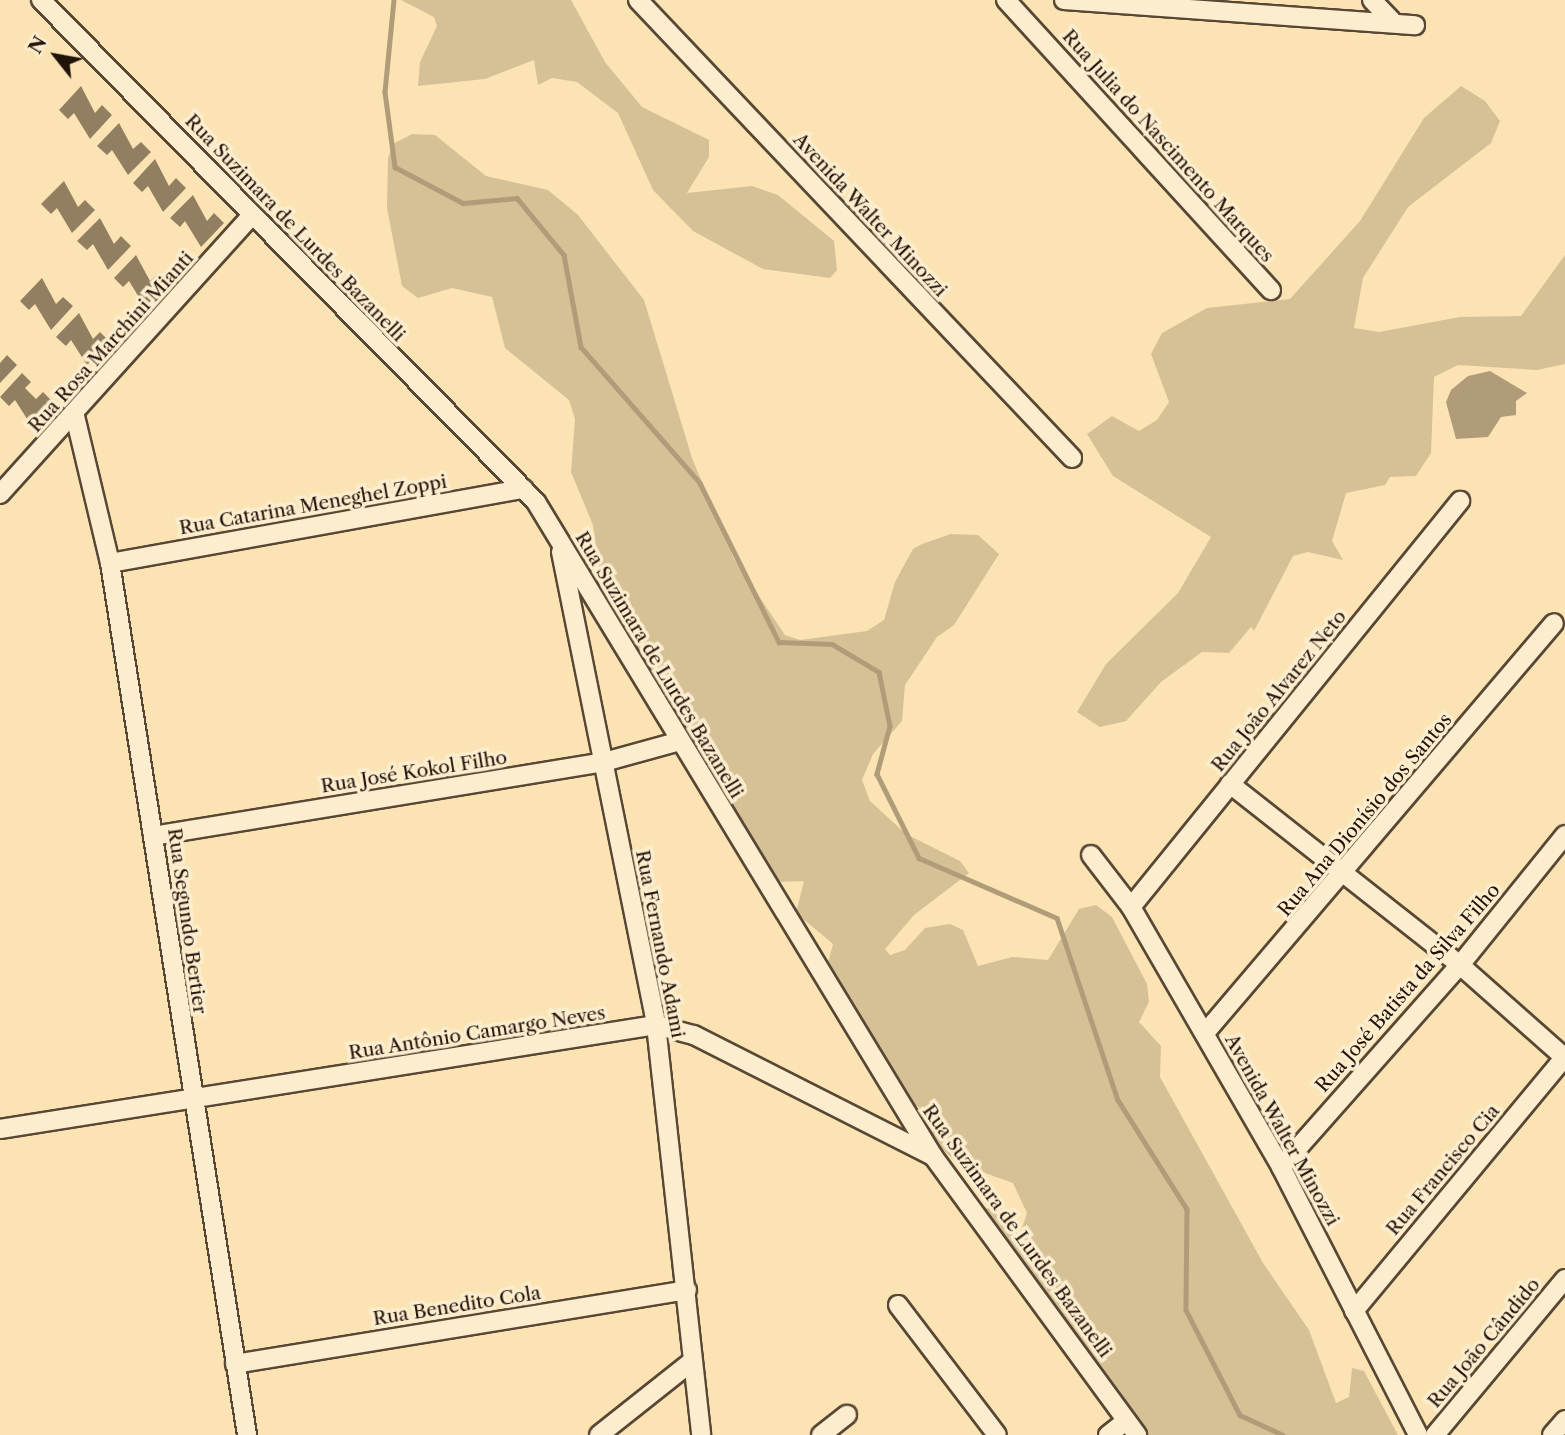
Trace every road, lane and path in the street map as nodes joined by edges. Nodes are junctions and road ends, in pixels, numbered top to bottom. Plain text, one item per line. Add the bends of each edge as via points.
1 (41, 0) edge
2 (638, 0) edge
3 (1006, 0) edge
4 (1064, 0) edge
5 (1372, 0) edge
6 (1391, 20) junction
7 (1415, 25) dead end
8 (251, 216) junction
9 (1271, 290) dead end
10 (75, 416) junction
11 (1072, 458) dead end
12 (523, 489) junction
13 (0, 494) edge
14 (1460, 501) dead end
15 (558, 538) junction
16 (110, 563) junction
17 (1554, 623) dead end
18 (680, 741) junction
19 (604, 762) junction
20 (1230, 784) junction
21 (1565, 835) edge
22 (153, 836) junction
23 (1091, 855) dead end
24 (1344, 875) junction
25 (1131, 907) junction
26 (1460, 965) junction
27 (656, 1025) junction
28 (1205, 1033) junction
29 (1565, 1057) edge
30 (192, 1102) junction
31 (0, 1129) edge
32 (933, 1156) junction
33 (1281, 1167) junction
34 (1565, 1279) edge
35 (687, 1290) junction
36 (898, 1305) dead end
37 (1354, 1311) junction
38 (690, 1363) junction
39 (235, 1364) junction
40 (847, 1415) dead end
41 (1565, 1420) edge
42 (1132, 1428) edge
43 (247, 1435) edge
44 (599, 1435) edge
45 (701, 1435) edge
46 (821, 1435) edge
47 (998, 1435) edge
48 (1108, 1435) edge
49 (1418, 1435) edge
50 (1435, 1435) edge
51 (1552, 1435) edge

1 - 8 street, Rua Suzimara de Lurdes Bazanelli
2 - 11 street, Avenida Walter Minozzi
3 - 9 street, Rua Julia do Nascimento Marques
4 - 6 street
5 - 6 street
6 - 7 street
8 - 10 street, Rua Rosa Marchini Mianti
8 - 12 street, Rua Suzimara de Lurdes Bazanelli
10 - 13 street, Rua Rosa Marchini Mianti
10 - 16 street, Rua Segundo Bertier
12 - 15 street, Rua Suzimara de Lurdes Bazanelli
12 - 16 street, Rua Catarina Meneghel Zoppi
14 - 20 street, Rua João Alvarez Neto
15 - 18 street, Rua Suzimara de Lurdes Bazanelli
15 - 19 street, Rua Fernando Adami
16 - 22 street, Rua Segundo Bertier
17 - 24 street, Rua Ana Dionísio dos Santos
18 - 19 street, Rua José Kokol Filho
18 - 32 street, Rua Suzimara de Lurdes Bazanelli
19 - 22 street, Rua José Kokol Filho
19 - 27 street, Rua Fernando Adami
20 - 24 street
20 - 25 street, Rua João Alvarez Neto
21 - 26 street, Rua José Batista da Silva Filho
22 - 30 street, Rua Segundo Bertier
23 - 25 street, Avenida Walter Minozzi
24 - 26 street
24 - 28 street, Rua Ana Dionísio dos Santos
25 - 28 street, Avenida Walter Minozzi
26 - 29 street
26 - 33 street, Rua José Batista da Silva Filho
27 - 30 street, Rua Antônio Camargo Neves
27 - 32 street, Rua Antônio Camargo Neves via 694,1035
27 - 35 street, Rua Fernando Adami
28 - 33 street, Avenida Walter Minozzi
29 - 37 street, Rua Francisco Cia
30 - 31 street, Rua Antônio Camargo Neves
30 - 39 street, Rua Segundo Bertier
32 - 42 street, Rua Suzimara de Lurdes Bazanelli via 1027,1276
33 - 37 street, Avenida Walter Minozzi
34 - 50 street, Rua João Cândido
35 - 38 street, Rua Fernando Adami
35 - 39 street, Rua Benedito Cola
36 - 47 street
37 - 49 street, Avenida Walter Minozzi
38 - 44 street
38 - 45 street, Rua Fernando Adami
39 - 43 street, Rua Segundo Bertier
40 - 46 street
41 - 51 street
42 - 48 street

